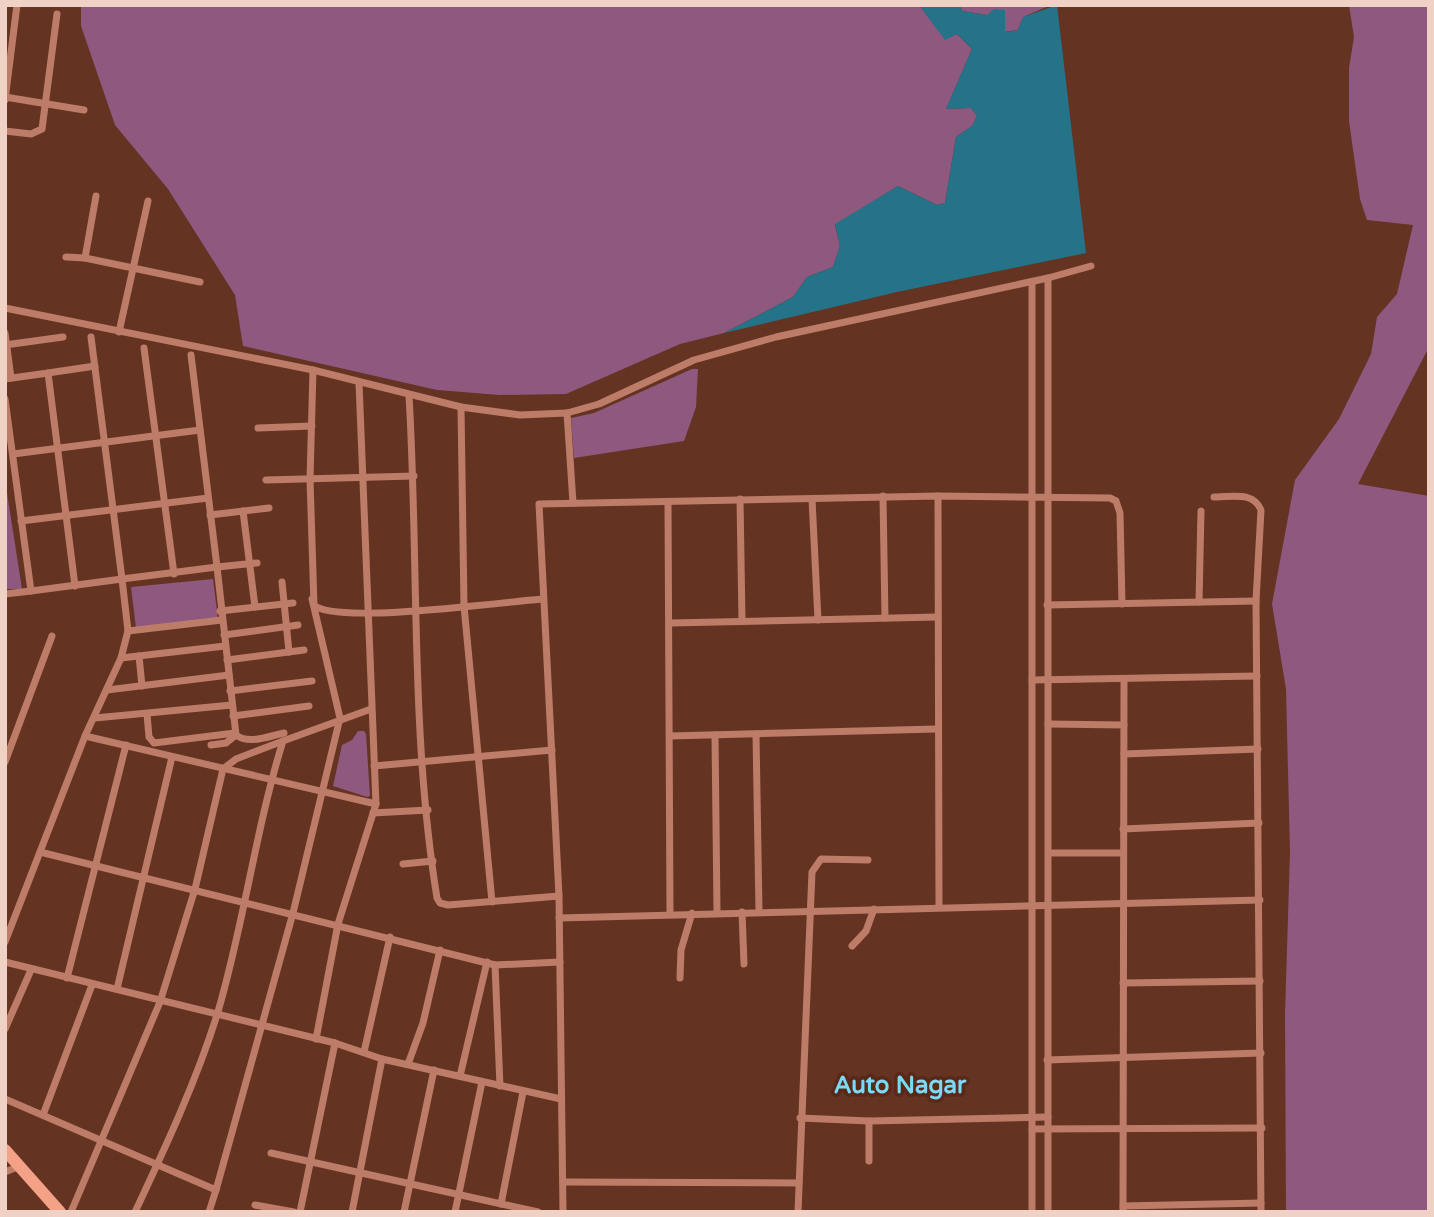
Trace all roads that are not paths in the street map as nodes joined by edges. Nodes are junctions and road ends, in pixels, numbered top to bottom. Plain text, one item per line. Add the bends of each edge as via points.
1 (17, 5) edge
2 (57, 14) dead end
3 (5, 98) edge
4 (47, 104) junction
5 (84, 110) dead end
6 (5, 131) edge
7 (96, 196) dead end
8 (148, 201) dead end
9 (66, 257) dead end
10 (85, 258) junction
11 (1091, 266) dead end
12 (135, 269) junction
13 (1048, 278) junction
14 (200, 282) dead end
15 (1032, 282) junction
16 (5, 308) edge
17 (119, 332) junction
18 (5, 333) edge
19 (63, 337) dead end
20 (91, 337) dead end
21 (6, 345) edge
22 (144, 348) dead end
23 (191, 355) dead end
24 (95, 366) junction
25 (313, 370) junction
26 (48, 373) junction
27 (8, 379) edge
28 (359, 383) junction
29 (410, 396) junction
30 (5, 399) edge
31 (461, 407) junction
32 (567, 413) junction
33 (312, 426) junction
34 (258, 428) dead end
35 (200, 430) junction
36 (156, 436) junction
37 (105, 441) junction
38 (58, 447) junction
39 (13, 454) junction
40 (414, 476) junction
41 (363, 478) junction
42 (266, 480) dead end
43 (310, 480) junction
44 (883, 496) junction
45 (938, 496) junction
46 (1214, 496) dead end
47 (1033, 497) junction
48 (208, 498) junction
49 (1047, 498) junction
50 (740, 499) junction
51 (811, 499) junction
52 (668, 502) junction
53 (165, 503) junction
54 (573, 503) junction
55 (269, 508) dead end
56 (114, 509) junction
57 (243, 511) junction
58 (1201, 511) dead end
59 (210, 515) junction
60 (67, 516) junction
61 (21, 522) junction
62 (253, 563) junction
63 (217, 567) junction
64 (174, 574) junction
65 (122, 579) junction
66 (282, 582) dead end
67 (75, 586) junction
68 (31, 591) junction
69 (5, 594) edge
70 (312, 599) junction
71 (542, 599) junction
72 (1256, 601) junction
73 (1199, 602) junction
74 (293, 603) dead end
75 (284, 604) junction
76 (1122, 604) junction
77 (1047, 605) junction
78 (464, 606) junction
79 (255, 607) junction
80 (413, 610) junction
81 (220, 611) junction
82 (366, 613) junction
83 (937, 617) junction
84 (885, 618) junction
85 (742, 620) junction
86 (818, 620) junction
87 (222, 621) junction
88 (671, 623) junction
89 (298, 625) dead end
90 (286, 627) junction
91 (128, 631) junction
92 (224, 635) junction
93 (52, 636) dead end
94 (225, 646) junction
95 (304, 650) dead end
96 (289, 652) junction
97 (139, 656) junction
98 (121, 658) junction
99 (228, 660) junction
100 (229, 675) junction
101 (1257, 676) junction
102 (1124, 678) junction
103 (1049, 679) junction
104 (1032, 680) junction
105 (312, 681) dead end
106 (142, 685) junction
107 (107, 690) junction
108 (230, 691) junction
109 (232, 705) junction
110 (309, 706) dead end
111 (370, 709) junction
112 (147, 714) junction
113 (233, 716) junction
114 (95, 718) junction
115 (340, 718) junction
116 (1048, 724) junction
117 (1124, 725) junction
118 (936, 729) junction
119 (236, 734) junction
120 (756, 734) junction
121 (715, 735) junction
122 (85, 736) junction
123 (670, 736) junction
124 (284, 737) junction
125 (126, 745) junction
126 (211, 745) dead end
127 (1258, 749) junction
128 (552, 750) junction
129 (1124, 754) junction
130 (477, 755) junction
131 (172, 757) junction
132 (5, 762) edge
133 (423, 762) junction
134 (374, 766) junction
135 (223, 769) junction
136 (271, 778) junction
137 (324, 791) junction
138 (376, 804) junction
139 (428, 810) junction
140 (373, 813) junction
141 (1259, 823) junction
142 (1123, 829) junction
143 (40, 852) junction
144 (1049, 853) junction
145 (1123, 853) junction
146 (868, 860) dead end
147 (433, 861) junction
148 (403, 864) dead end
149 (97, 865) junction
150 (143, 876) junction
151 (195, 889) junction
152 (559, 896) junction
153 (1259, 900) junction
154 (246, 901) junction
155 (492, 902) junction
156 (1123, 904) junction
157 (1048, 905) junction
158 (939, 906) junction
159 (1031, 906) junction
160 (874, 909) junction
161 (809, 910) junction
162 (759, 911) junction
163 (717, 912) junction
164 (742, 912) junction
165 (293, 913) junction
166 (670, 913) junction
167 (692, 913) junction
168 (559, 918) junction
169 (338, 924) junction
170 (390, 937) junction
171 (5, 942) edge
172 (852, 946) dead end
173 (440, 950) junction
174 (5, 962) edge
175 (560, 962) junction
176 (491, 963) junction
177 (744, 964) dead end
178 (31, 970) junction
179 (66, 978) junction
180 (680, 978) dead end
181 (1261, 981) junction
182 (1123, 983) junction
183 (92, 985) junction
184 (117, 989) junction
185 (160, 1002) junction
186 (216, 1016) junction
187 (260, 1026) junction
188 (5, 1029) edge
189 (316, 1039) junction
190 (335, 1044) junction
191 (364, 1052) junction
192 (1261, 1052) junction
193 (1123, 1057) junction
194 (382, 1059) junction
195 (1047, 1060) junction
196 (408, 1064) junction
197 (434, 1070) junction
198 (460, 1076) junction
199 (482, 1082) junction
200 (500, 1086) junction
201 (523, 1092) junction
202 (5, 1099) edge
203 (562, 1099) junction
204 (43, 1115) junction
205 (1048, 1117) junction
206 (800, 1118) junction
207 (1032, 1118) junction
208 (869, 1121) junction
209 (1262, 1128) junction
210 (1032, 1129) junction
211 (1048, 1129) junction
212 (1123, 1129) junction
213 (100, 1140) junction
214 (6, 1151) edge
215 (271, 1153) dead end
216 (869, 1161) dead end
217 (310, 1163) junction
218 (158, 1164) junction
219 (20, 1165) junction
220 (5, 1172) edge
221 (360, 1173) junction
222 (563, 1182) junction
223 (799, 1182) junction
224 (410, 1184) junction
225 (216, 1190) junction
226 (457, 1195) junction
227 (255, 1205) dead end
228 (1261, 1207) edge
229 (504, 1208) edge
230 (1123, 1209) edge
231 (60, 1212) edge
232 (71, 1212) edge
233 (135, 1212) edge
234 (209, 1212) edge
235 (294, 1212) edge
236 (300, 1212) edge
237 (352, 1212) edge
238 (404, 1212) edge
239 (455, 1212) edge
240 (538, 1212) edge
241 (563, 1212) edge
242 (798, 1212) edge
243 (1032, 1212) edge
244 (1048, 1212) edge

1 - 3 street
2 - 4 street
3 - 4 street
4 - 5 street
4 - 6 street via 38,133
7 - 10 street
8 - 12 street
9 - 10 street
10 - 12 street
11 - 13 street
12 - 14 street
12 - 17 street
13 - 15 street
13 - 49 street
15 - 32 street via 729,350
15 - 47 street
16 - 17 street
17 - 25 street
18 - 21 street
19 - 21 street
20 - 24 street
21 - 27 street
22 - 36 street
23 - 35 street
24 - 26 street
24 - 37 street
25 - 28 street
25 - 33 street
26 - 27 street
26 - 38 street
28 - 29 street
28 - 41 street
29 - 31 street
29 - 40 street
30 - 39 street
31 - 32 street via 520,415
31 - 78 street
32 - 54 street
33 - 34 street
33 - 43 street
35 - 36 street
35 - 48 street
36 - 37 street
36 - 53 street
37 - 38 street
37 - 56 street
38 - 39 street
38 - 60 street
39 - 61 street
40 - 41 street
40 - 80 street
41 - 43 street
41 - 82 street
42 - 43 street
43 - 70 street
44 - 45 street
44 - 51 street
44 - 84 street
45 - 47 street
45 - 83 street
46 - 72 street via 1251,497 1258,502
47 - 49 street
47 - 104 street
48 - 53 street
48 - 59 street
49 - 76 street via 1116,501
49 - 77 street
50 - 51 street
50 - 52 street
50 - 85 street
51 - 86 street
52 - 54 street
52 - 88 street
53 - 56 street
53 - 64 street
54 - 71 street via 539,504
55 - 57 street
56 - 60 street
56 - 65 street
57 - 59 street
57 - 62 street
58 - 73 street
59 - 63 street
60 - 61 street
60 - 67 street
61 - 68 street
62 - 63 street
62 - 79 street
63 - 64 street
63 - 81 street
64 - 65 street
65 - 67 street
65 - 91 street
66 - 75 street
67 - 68 street
68 - 69 street
70 - 82 street via 326,613
70 - 115 street
71 - 78 street
71 - 128 street
72 - 73 street
72 - 101 street
73 - 76 street
74 - 75 street
75 - 79 street
75 - 90 street
76 - 77 street
77 - 103 street
78 - 80 street
78 - 130 street
79 - 81 street
80 - 82 street
80 - 133 street
81 - 87 street
82 - 111 street
83 - 84 street
83 - 118 street
84 - 86 street
85 - 86 street
85 - 88 street
87 - 91 street
87 - 92 street
88 - 123 street
89 - 90 street
90 - 92 street
90 - 96 street
91 - 98 street
92 - 94 street
93 - 132 street
94 - 97 street
94 - 99 street
95 - 96 street
96 - 99 street
97 - 98 street
97 - 106 street
98 - 107 street
99 - 100 street
100 - 106 street
100 - 108 street
101 - 102 street
101 - 127 street
102 - 103 street
102 - 117 street
103 - 104 street
103 - 116 street
104 - 159 street
105 - 108 street
106 - 107 street
107 - 114 street
108 - 109 street
109 - 112 street
109 - 113 street
110 - 113 street
111 - 115 street
111 - 134 street
112 - 114 street
112 - 119 street via 154,743
113 - 119 street
114 - 122 street
115 - 124 street
115 - 137 street
116 - 117 street
116 - 144 street
117 - 129 street
118 - 120 street
118 - 158 street
119 - 124 street via 245,740
119 - 126 street via 226,743
120 - 121 street
120 - 162 street
121 - 123 street
121 - 163 street
122 - 125 street
122 - 143 street
123 - 166 street
124 - 135 street
124 - 136 street
125 - 131 street
125 - 149 street
127 - 129 street
127 - 141 street
128 - 130 street
128 - 152 street
129 - 142 street
130 - 133 street
130 - 155 street
131 - 135 street
131 - 150 street
133 - 134 street
133 - 139 street
134 - 138 street
135 - 136 street
135 - 151 street
136 - 137 street
136 - 154 street
137 - 138 street
137 - 165 street
138 - 140 street
139 - 140 street
139 - 147 street
140 - 169 street
141 - 142 street
141 - 153 street
142 - 145 street
143 - 149 street
143 - 171 street
144 - 145 street
144 - 157 street
145 - 156 street
146 - 161 street via 821,859 816,864
147 - 148 street
147 - 155 street via 440,903
149 - 150 street
149 - 179 street
150 - 151 street
150 - 184 street
151 - 154 street
151 - 185 street
152 - 155 street
152 - 168 street
153 - 156 street
153 - 181 street
154 - 165 street
154 - 186 street
156 - 157 street
156 - 182 street
157 - 159 street
157 - 195 street
158 - 159 street
158 - 160 street
159 - 207 street
160 - 161 street
160 - 172 street via 866,931
161 - 162 street
161 - 206 street
162 - 164 street
163 - 164 street
163 - 167 street
164 - 177 street
165 - 169 street
165 - 187 street
166 - 167 street
166 - 168 street
167 - 180 street via 681,950
168 - 175 street
169 - 170 street
169 - 189 street
170 - 173 street
170 - 191 street
173 - 176 street
173 - 196 street
174 - 178 street
175 - 176 street
175 - 203 street
176 - 198 street
176 - 200 street
178 - 179 street
178 - 188 street
179 - 183 street
181 - 182 street
181 - 192 street
182 - 193 street
183 - 184 street
183 - 204 street
184 - 185 street
185 - 186 street
185 - 213 street
186 - 187 street
186 - 218 street
187 - 189 street
187 - 225 street
189 - 190 street
190 - 191 street
190 - 217 street
191 - 194 street
192 - 193 street
192 - 209 street
193 - 195 street
193 - 212 street
194 - 196 street
194 - 221 street
195 - 205 street
196 - 197 street
197 - 198 street
197 - 224 street
198 - 199 street
199 - 200 street
199 - 226 street
200 - 201 street
201 - 203 street
201 - 229 street
202 - 204 street
203 - 222 street
204 - 213 street
205 - 207 street
205 - 211 street
206 - 208 street
206 - 223 street
207 - 208 street
207 - 210 street
208 - 216 street
209 - 212 street
209 - 228 street
210 - 211 street
210 - 243 street
211 - 212 street
211 - 244 street
212 - 230 street
213 - 218 street
213 - 232 street
214 - 219 street
215 - 217 street
217 - 221 street
217 - 236 street
218 - 225 street
218 - 233 street
219 - 220 street
219 - 231 street
221 - 224 street
221 - 237 street
222 - 223 street
222 - 241 street
223 - 242 street
224 - 226 street
224 - 238 street
225 - 234 street
226 - 229 street
226 - 239 street
227 - 235 street
228 - 230 street
229 - 240 street

